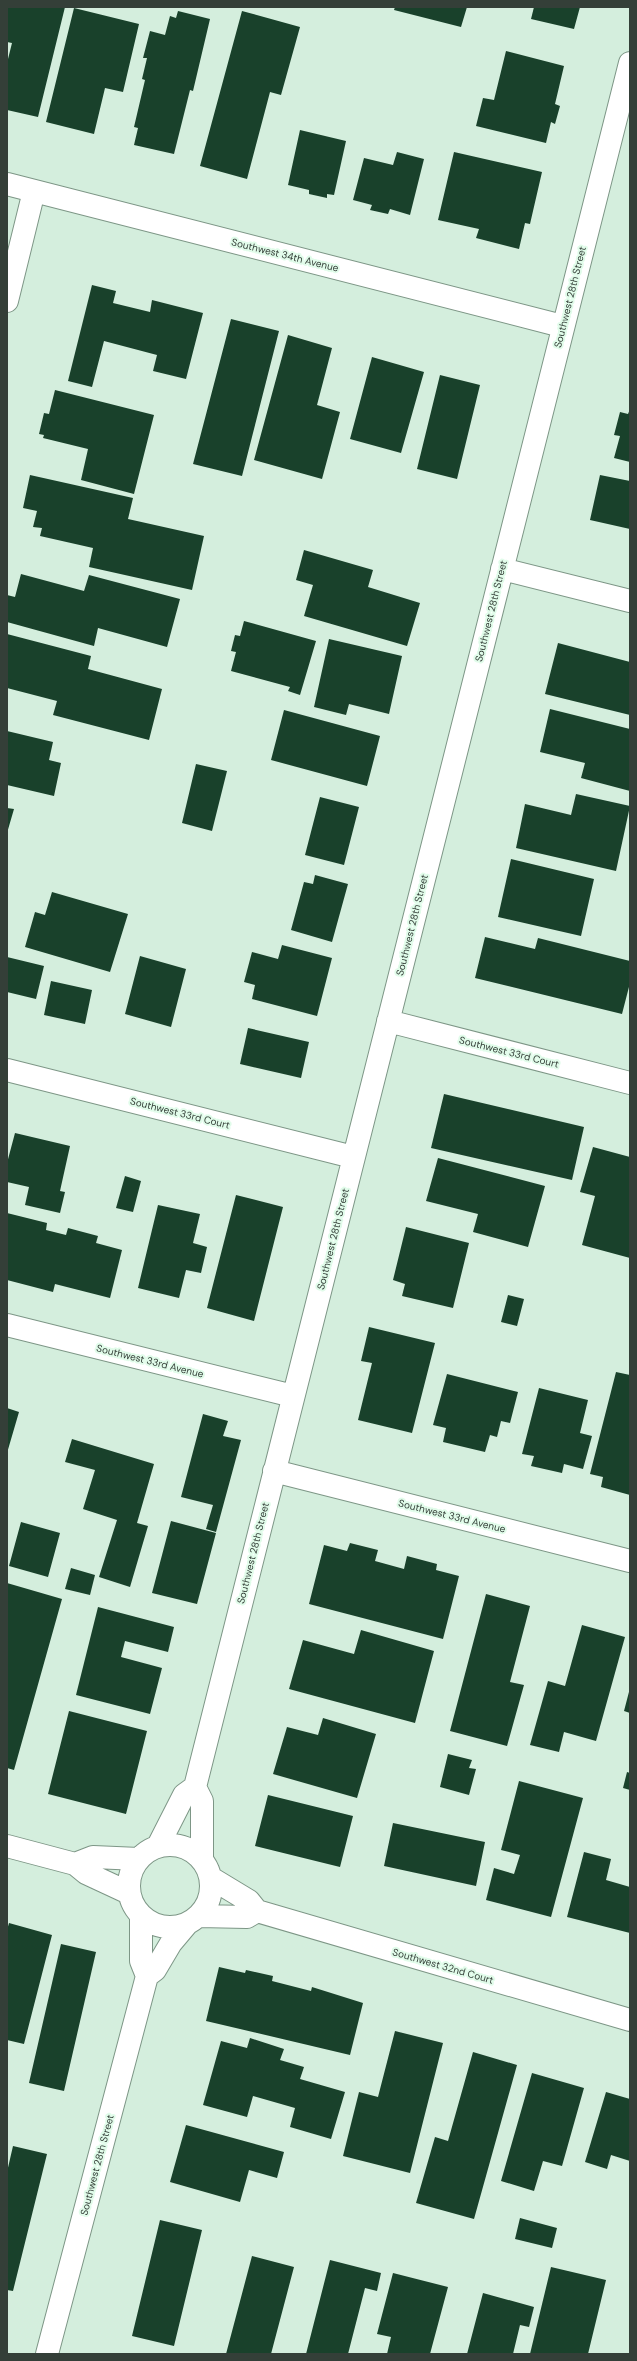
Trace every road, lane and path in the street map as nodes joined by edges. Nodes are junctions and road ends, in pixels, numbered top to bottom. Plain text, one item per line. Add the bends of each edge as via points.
1 (630, 63) edge
2 (624, 111) edge
3 (7, 184) edge
4 (34, 191) junction
5 (7, 301) edge
6 (562, 326) junction
7 (502, 569) junction
8 (630, 601) edge
9 (388, 1020) junction
10 (7, 1070) edge
11 (630, 1083) edge
12 (353, 1157) junction
13 (7, 1325) edge
14 (293, 1396) junction
15 (274, 1471) junction
16 (630, 1561) edge
17 (195, 1787) junction
18 (7, 1846) edge
19 (158, 1846) junction
20 (139, 1858) junction
21 (75, 1864) junction
22 (206, 1869) junction
23 (129, 1894) junction
24 (257, 1911) junction
25 (140, 1915) junction
26 (193, 1920) junction
27 (147, 1976) junction
28 (630, 2020) edge
29 (47, 2354) edge

1 - 2 street, Southwest 28th Street
2 - 6 street, Southwest 28th Street
3 - 4 street, Southwest 34th Avenue
4 - 5 street
4 - 6 street, Southwest 34th Avenue
6 - 7 street, Southwest 28th Street
7 - 8 street
7 - 9 street, Southwest 28th Street
9 - 11 street, Southwest 33rd Court
9 - 12 street, Southwest 28th Street
10 - 12 street, Southwest 33rd Court
12 - 14 street, Southwest 28th Street
13 - 14 street, Southwest 33rd Avenue
14 - 15 street, Southwest 28th Street
15 - 16 street, Southwest 33rd Avenue
15 - 17 street, Southwest 28th Street
17 - 19 street via 184,1795
17 - 22 street, Southwest 28th Street via 202,1801 200,1821
18 - 21 street
19 - 20 street
19 - 22 street via 182,1846 193,1852
20 - 21 street via 93,1857
20 - 23 street via 132,1869
21 - 23 street
22 - 24 street, Southwest 32nd Court via 249,1901
22 - 26 street, Southwest 28th Street via 209,1899
23 - 25 street
24 - 26 street via 247,1916
24 - 28 street, Southwest 32nd Court
25 - 26 street via 162,1927 175,1927
25 - 27 street via 141,1961
26 - 27 street, Southwest 28th Street via 171,1943 155,1970
27 - 29 street, Southwest 28th Street

